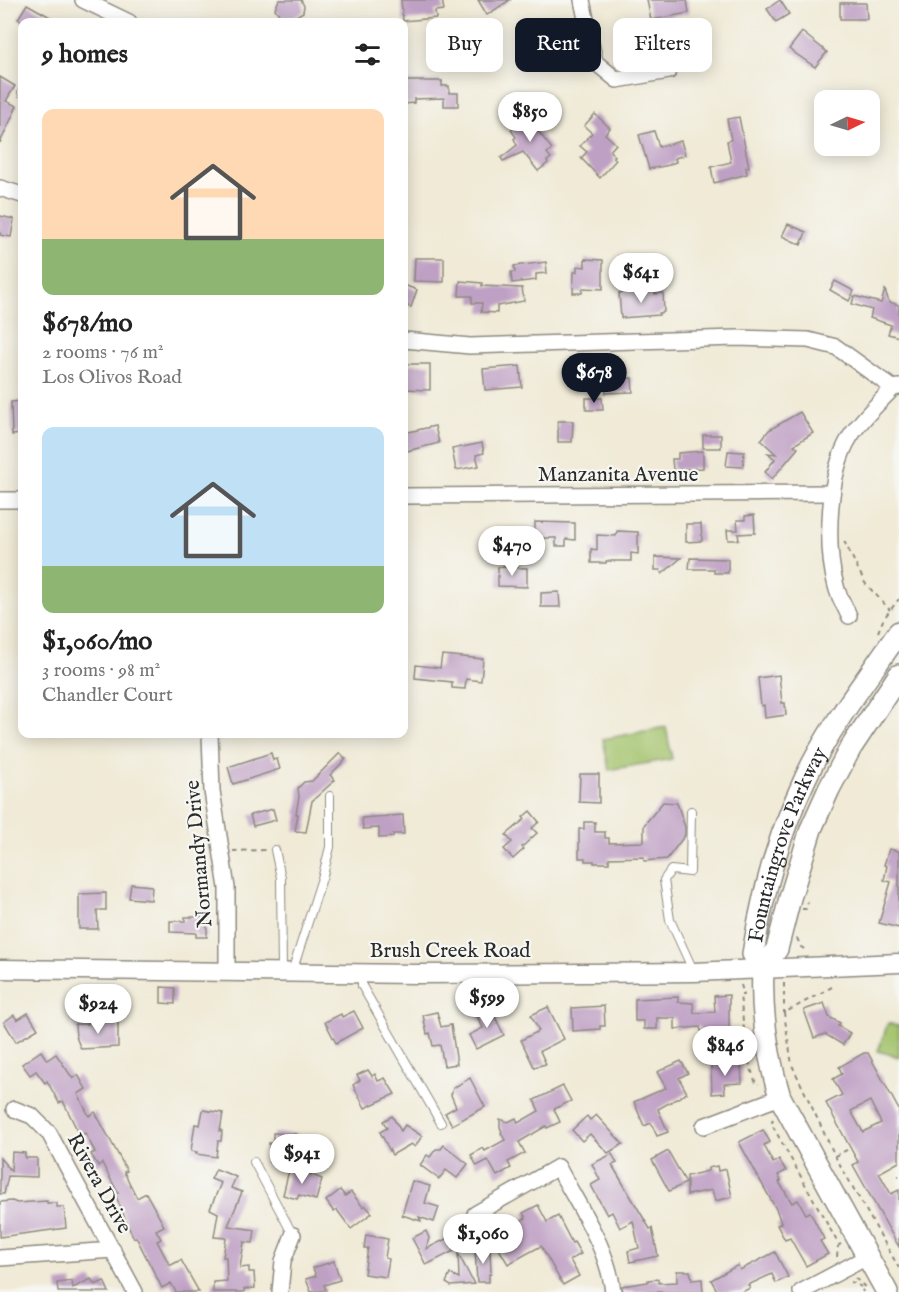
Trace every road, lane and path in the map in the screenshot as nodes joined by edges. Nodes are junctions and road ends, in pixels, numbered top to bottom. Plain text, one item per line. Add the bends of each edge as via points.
1 (83, 0) edge
2 (582, 0) edge
3 (121, 18) edge
4 (663, 72) edge
5 (0, 188) edge
6 (18, 194) edge
7 (408, 340) edge
8 (896, 388) edge
9 (832, 493) junction
10 (408, 496) edge
11 (0, 500) edge
12 (18, 500) edge
13 (841, 536) dead end
14 (890, 610) dead end
15 (849, 616) dead end
16 (899, 632) edge
17 (899, 675) edge
18 (210, 738) edge
19 (330, 796) dead end
20 (691, 811) dead end
21 (275, 850) joint
22 (221, 853) junction
23 (808, 893) dead end
24 (802, 909) dead end
25 (796, 933) dead end
26 (803, 949) dead end
27 (899, 963) edge
28 (763, 968) junction
29 (0, 969) edge
30 (227, 970) junction
31 (287, 972) junction
32 (362, 972) junction
33 (694, 972) junction
34 (784, 982) dead end
35 (741, 984) dead end
36 (832, 987) dead end
37 (784, 1013) junction
38 (759, 1089) dead end
39 (780, 1097) junction
40 (14, 1109) dead end
41 (771, 1117) dead end
42 (441, 1123) dead end
43 (705, 1126) dead end
44 (851, 1148) dead end
45 (835, 1156) junction
46 (254, 1162) dead end
47 (475, 1214) dead end
48 (293, 1235) joint
49 (839, 1245) junction
50 (843, 1248) dead end
51 (113, 1250) junction
52 (867, 1257) junction
53 (0, 1258) edge
54 (836, 1260) dead end
55 (899, 1268) edge
56 (853, 1278) dead end
57 (848, 1282) dead end
58 (861, 1287) junction
59 (135, 1292) edge
60 (280, 1292) edge
61 (613, 1292) edge
62 (801, 1292) edge
63 (863, 1292) edge
64 (887, 1292) edge

1 - 3 street
2 - 4 street via 595,63 617,80
5 - 6 street
7 - 8 street via 470,346 737,338 808,340 836,347
8 - 9 street via 863,417 849,438 838,461
9 - 10 street, Manzanita Avenue
9 - 15 street via 831,562 836,589
11 - 12 street
13 - 14 path via 865,583
16 - 28 main road, Fountaingrove Parkway via 805,778 765,890 753,954
17 - 28 main road, Fountaingrove Parkway via 850,749 829,789 808,838 777,949
18 - 22 street, Normandy Drive via 212,791
19 - 31 lane via 330,847
20 - 33 lane via 690,873 671,870 664,880 670,920
21 - 22 path
21 - 31 lane via 281,878
22 - 30 street, Normandy Drive via 226,888
23 - 24 path via 806,909
25 - 26 path
27 - 28 street, Brush Creek Road
28 - 33 street, Brush Creek Road
28 - 39 main road via 766,1032
29 - 30 street, Brush Creek Road
30 - 31 street, Brush Creek Road
31 - 32 street, Brush Creek Road
32 - 33 street, Brush Creek Road
32 - 42 lane via 362,986
34 - 37 path
35 - 38 path via 747,1056
36 - 37 path
37 - 45 path via 792,1065
39 - 43 street
39 - 52 main road
40 - 51 street, Rivera Drive via 32,1116 49,1133
41 - 49 path
44 - 45 path
45 - 55 path
46 - 48 lane
47 - 61 street via 558,1167 602,1250
48 - 60 street via 283,1261
49 - 50 path
49 - 54 path
51 - 53 street
51 - 59 street, Rivera Drive
52 - 62 street
52 - 64 main road
56 - 58 path via 861,1281
57 - 58 path
58 - 63 path

